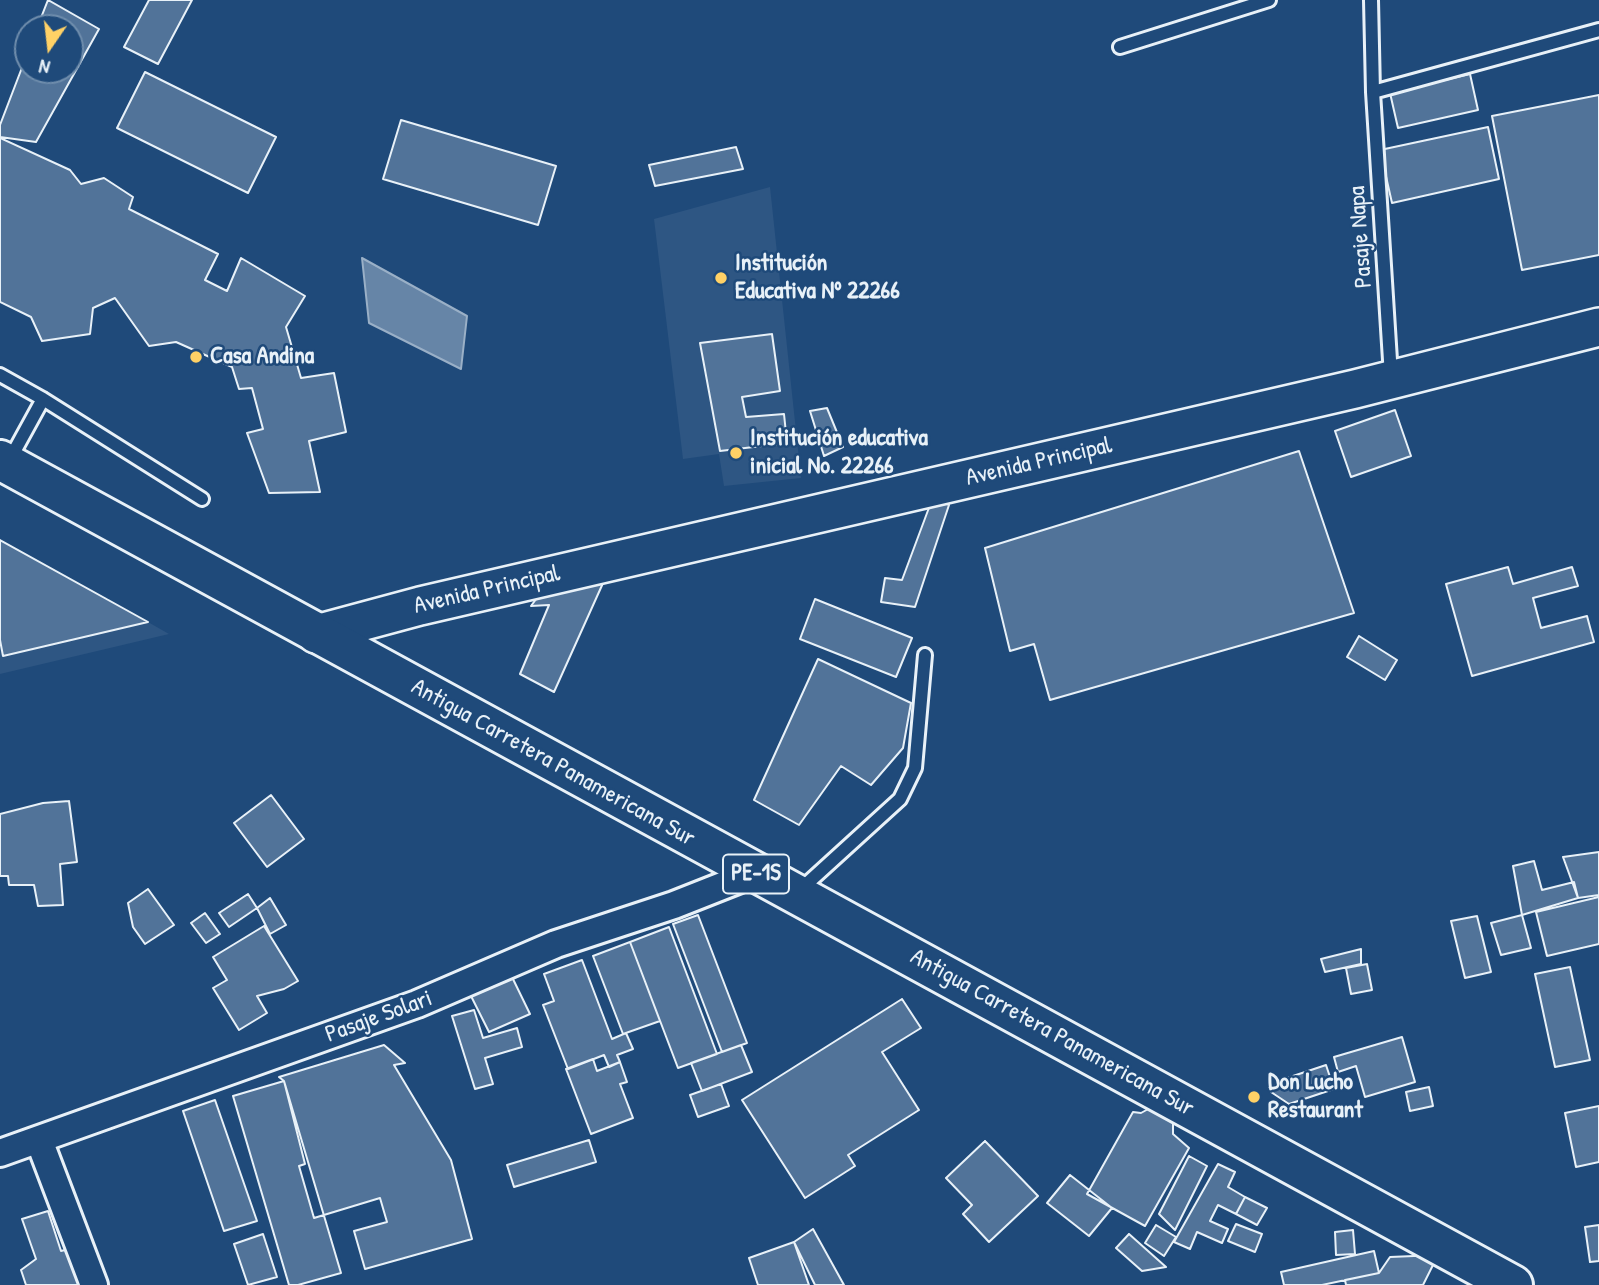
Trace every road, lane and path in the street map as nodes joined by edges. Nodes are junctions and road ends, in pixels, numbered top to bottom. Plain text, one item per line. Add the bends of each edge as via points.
1 (1269, 0) edge
2 (1371, 0) edge
3 (1599, 30) edge
4 (1120, 47) dead end
5 (1373, 92) junction
6 (1599, 327) edge
7 (0, 375) edge
8 (1391, 380) junction
9 (43, 399) junction
10 (4, 462) edge
11 (202, 499) dead end
12 (316, 634) junction
13 (925, 655) dead end
14 (755, 873) junction
15 (797, 894) junction
16 (38, 1140) junction
17 (0, 1153) edge
18 (94, 1285) edge
19 (1513, 1285) edge

1 - 4 lane
2 - 5 lane, Pasaje Napa
3 - 5 lane
5 - 8 lane, Pasaje Napa
6 - 8 main road, Avenida Principal
7 - 9 lane
8 - 12 main road, Avenida Principal
9 - 10 lane
9 - 11 lane
10 - 12 highway, Antigua Carretera Panamericana Sur / PE-1S
12 - 14 highway, Antigua Carretera Panamericana Sur / PE-1S
13 - 15 lane via 915,768 900,799
14 - 15 highway, Antigua Carretera Panamericana Sur / PE-1S
14 - 16 street, Pasaje Solari via 556,944 417,1004
15 - 19 highway, Antigua Carretera Panamericana Sur / PE-1S
16 - 17 street, Pasaje Solari
16 - 18 street

